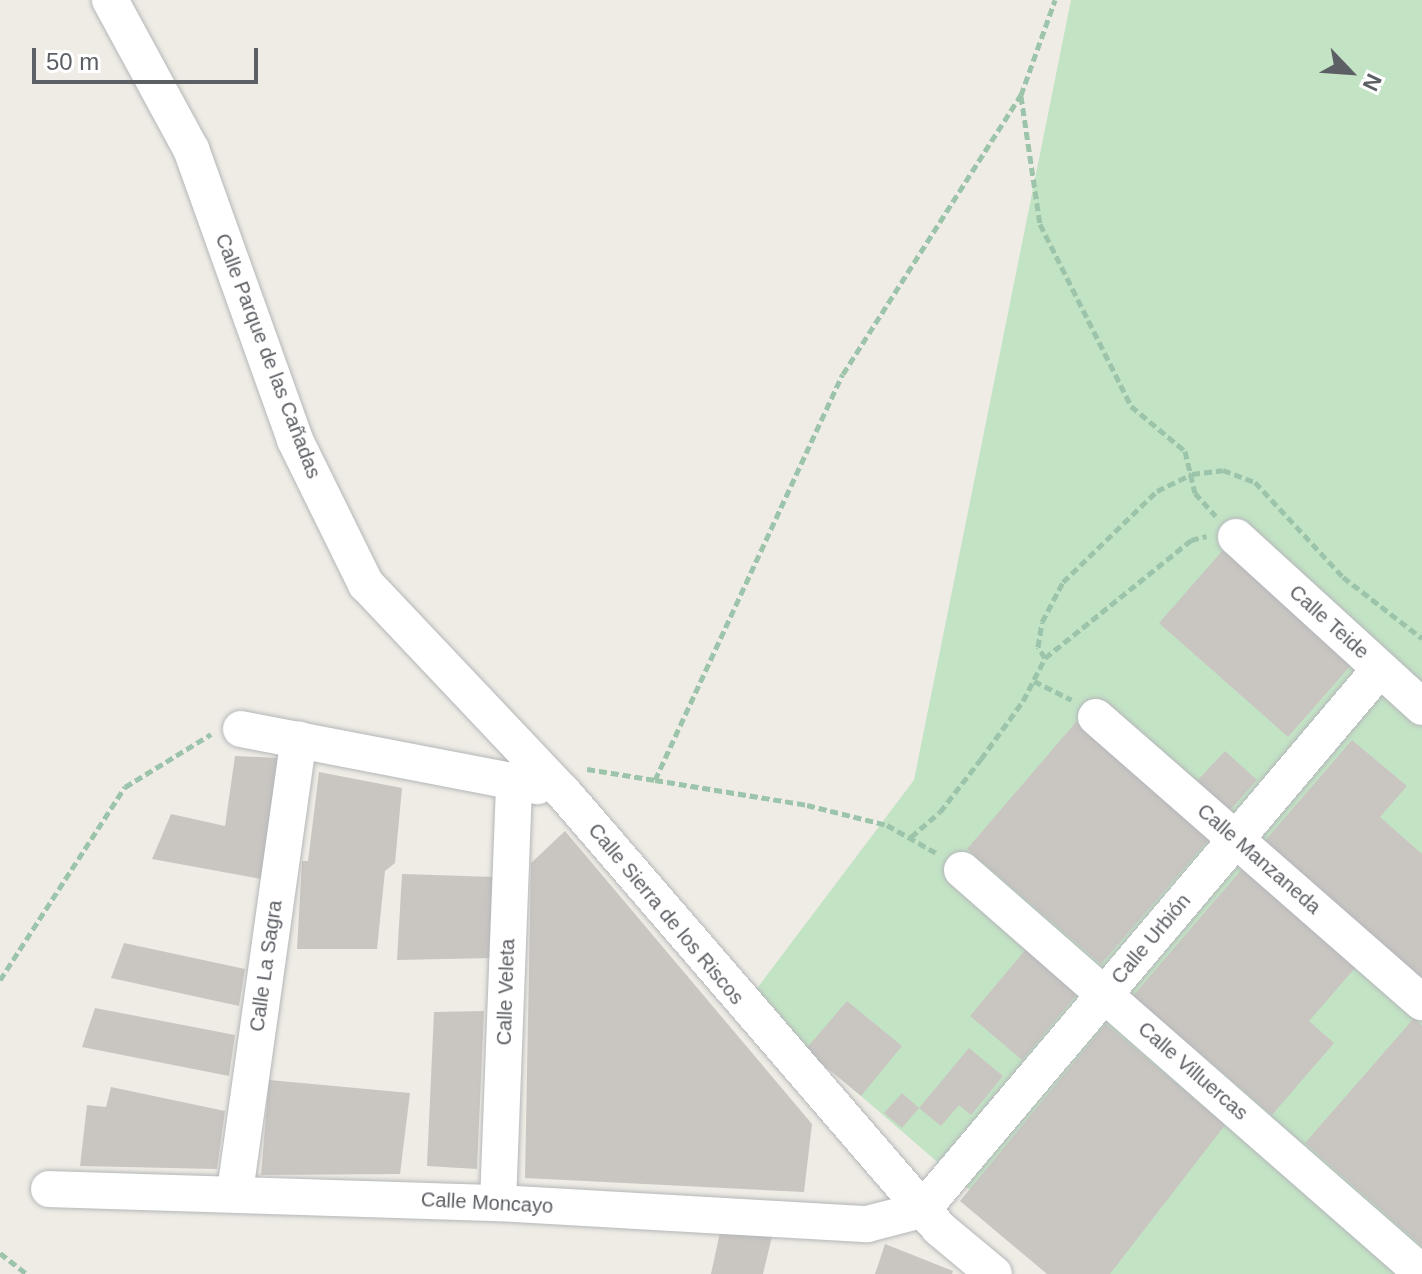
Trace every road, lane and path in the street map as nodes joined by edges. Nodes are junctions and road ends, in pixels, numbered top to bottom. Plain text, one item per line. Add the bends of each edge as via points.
1 (110, 0) edge
2 (1055, 0) edge
3 (1021, 95) junction
4 (1236, 537) junction
5 (1380, 669) junction
6 (1034, 681) junction
7 (1422, 707) edge
8 (1096, 717) joint
9 (241, 729) joint
10 (299, 739) junction
11 (523, 770) junction
12 (655, 780) junction
13 (911, 837) junction
14 (1236, 839) junction
15 (962, 870) joint
16 (0, 980) edge
17 (1105, 994) junction
18 (1422, 1002) edge
19 (49, 1189) dead end
20 (235, 1192) junction
21 (498, 1203) junction
22 (922, 1210) junction
23 (0, 1253) edge
24 (1422, 1273) edge
25 (27, 1274) edge
26 (994, 1274) edge

1 - 11 street, Calle Parque de las Cañadas via 191,149 295,440 366,584
2 - 3 path
3 - 4 path via 1040,224 1072,293 1131,406 1185,451 1195,493
3 - 12 path via 843,374
4 - 5 street, Calle Teide
4 - 6 path via 1191,540 1045,658
5 - 7 street, Calle Teide
5 - 14 street, Calle Urbión
6 - 8 path
6 - 13 path via 940,812
8 - 14 street, Calle Manzaneda
9 - 10 street, Calle Sierra de los Riscos
9 - 16 path via 224,727 125,787
10 - 11 street, Calle Sierra de los Riscos
10 - 20 street, Calle La Sagra
11 - 12 path
11 - 21 street, Calle Veleta
11 - 22 street, Calle Sierra de los Riscos via 563,792
12 - 13 path via 807,805 887,825
13 - 15 path
14 - 17 street, Calle Urbión
14 - 18 street, Calle Manzaneda
15 - 17 street, Calle Villuercas
17 - 22 street, Calle Urbión
17 - 24 street, Calle Villuercas
19 - 20 street, Calle Moncayo
20 - 21 street, Calle Moncayo
21 - 22 street, Calle Moncayo via 867,1224
22 - 26 street, Calle Sierra de los Riscos
23 - 25 path

